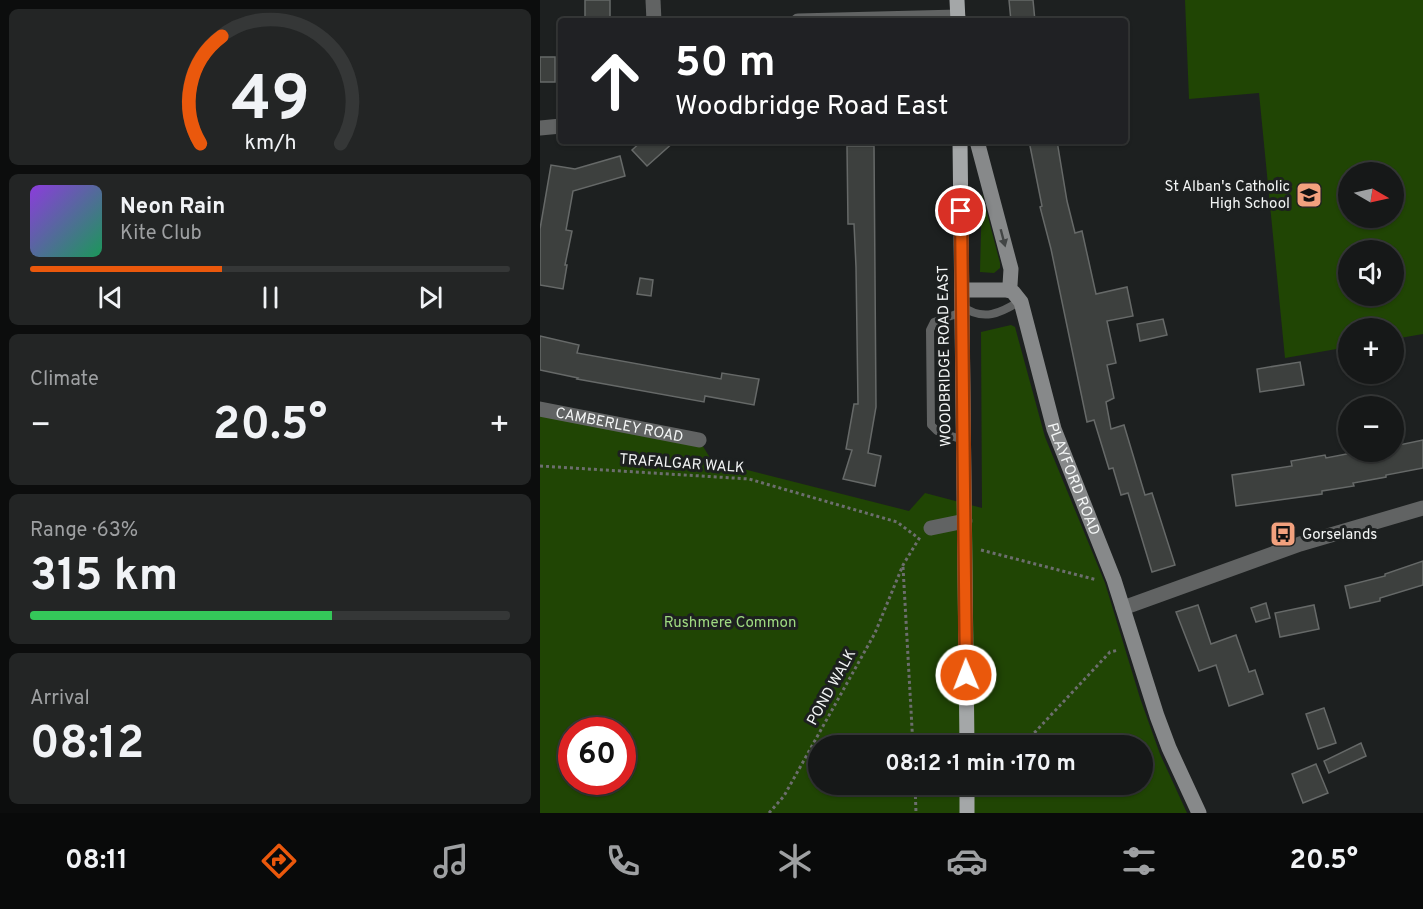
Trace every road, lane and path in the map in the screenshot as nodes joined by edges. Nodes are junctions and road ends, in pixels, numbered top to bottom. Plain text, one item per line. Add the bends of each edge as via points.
1 (653, 0) edge
2 (957, 0) edge
3 (654, 18) edge
4 (958, 18) edge
5 (558, 126) edge
6 (540, 128) edge
7 (960, 144) edge
8 (978, 144) edge
9 (962, 290) junction
10 (1008, 290) junction
11 (1020, 301) junction
12 (962, 309) junction
13 (540, 409) edge
14 (699, 440) dead end
15 (963, 440) junction
16 (540, 466) edge
17 (1423, 508) edge
18 (965, 527) junction
19 (927, 531) joint
20 (918, 538) junction
21 (978, 549) dead end
22 (903, 565) junction
23 (1107, 582) dead end
24 (1124, 608) junction
25 (1136, 646) junction
26 (912, 735) edge
27 (967, 735) edge
28 (1032, 735) edge
29 (915, 795) edge
30 (967, 795) edge
31 (769, 813) edge
32 (916, 813) edge
33 (967, 813) edge
34 (1199, 813) edge

1 - 3 street
2 - 4 main road
5 - 6 street
7 - 9 main road, WOODBRIDGE ROAD EAST
8 -> 10 street via 1011,269
9 - 10 street
9 - 12 main road, WOODBRIDGE ROAD EAST
10 - 11 street
11 - 12 lane via 996,314
11 - 24 street, PLAYFORD ROAD via 1054,429
12 - 15 main road, WOODBRIDGE ROAD EAST
12 - 15 lane via 934,322 930,330 931,425 937,432
13 - 14 street, CAMBERLEY ROAD
15 - 18 main road, WOODBRIDGE ROAD EAST
16 - 20 path, TRAFALGAR WALK via 749,479 897,522
17 - 24 street via 1300,544
18 - 19 street
18 - 27 main road, WOODBRIDGE ROAD EAST
19 - 20 path
20 - 22 path
21 - 23 path
22 - 26 path
22 - 31 path, POND WALK via 875,633 784,796
24 - 25 street, PLAYFORD ROAD
25 - 28 path via 1110,652
25 - 34 street, PLAYFORD ROAD via 1165,737
29 - 32 path
30 - 33 main road

